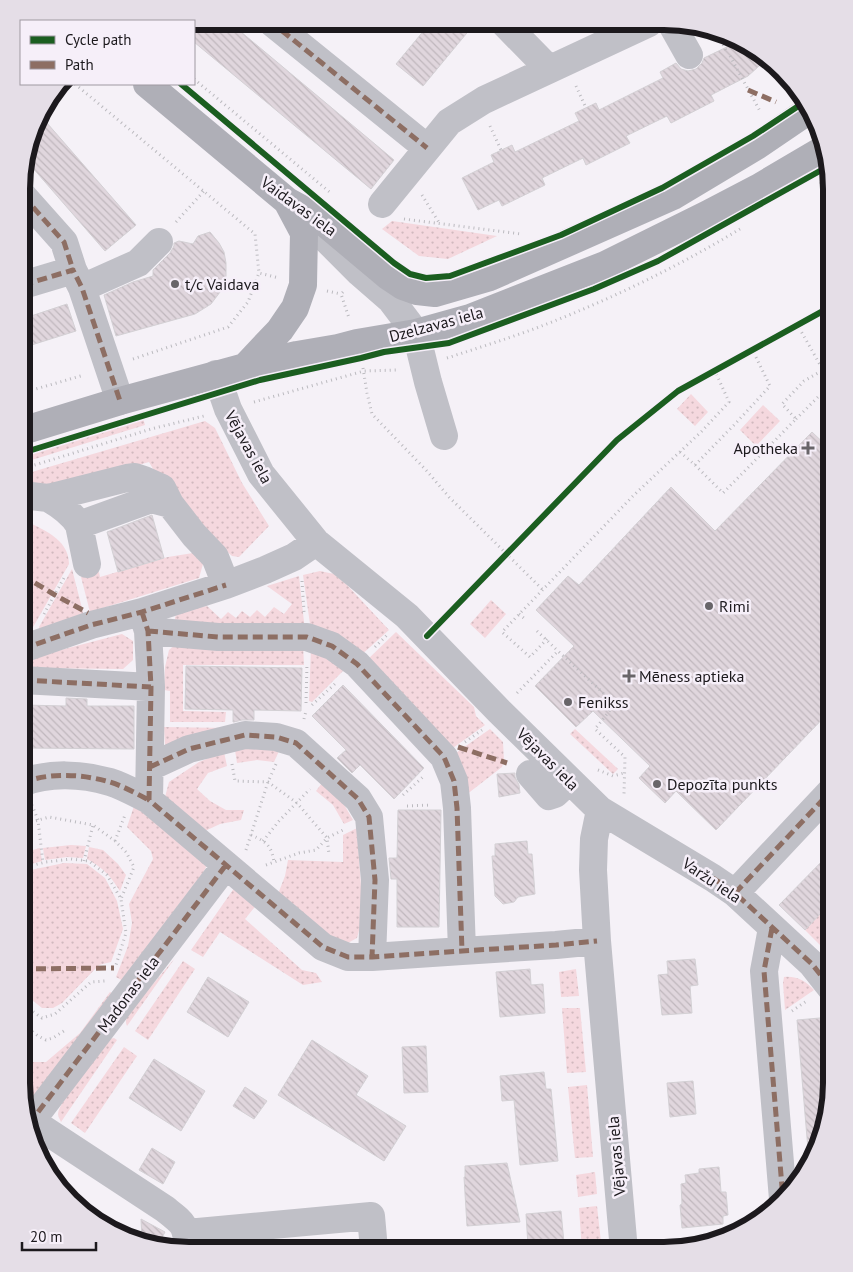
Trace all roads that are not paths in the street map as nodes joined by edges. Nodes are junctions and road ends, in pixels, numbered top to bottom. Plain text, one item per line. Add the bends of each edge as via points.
1 (280, 30) edge
2 (511, 30) edge
3 (634, 30) edge
4 (675, 31) edge
5 (689, 55) dead end
6 (549, 70) junction
7 (149, 85) edge
8 (804, 114) edge
9 (427, 148) junction
10 (819, 152) edge
11 (287, 201) junction
12 (30, 204) edge
13 (391, 211) road end
14 (159, 242) road end
15 (78, 279) junction
16 (30, 284) edge
17 (435, 293) joint
18 (416, 332) junction
19 (245, 367) junction
20 (216, 374) junction
21 (120, 401) junction
22 (30, 429) edge
23 (444, 436) dead end
24 (35, 496) edge
25 (170, 504) junction
26 (78, 525) junction
27 (316, 542) junction
28 (77, 568) road end
29 (226, 585) junction
30 (145, 621) junction
31 (30, 646) edge
32 (30, 680) edge
33 (151, 687) junction
34 (150, 768) junction
35 (530, 774) dead end
36 (30, 780) edge
37 (569, 780) junction
38 (149, 800) junction
39 (823, 801) edge
40 (600, 810) junction
41 (232, 870) junction
42 (735, 893) junction
43 (772, 928) junction
44 (597, 941) junction
45 (462, 950) junction
46 (372, 958) junction
47 (821, 994) edge
48 (34, 1117) edge
49 (36, 1126) edge
50 (782, 1190) edge
51 (188, 1241) edge
52 (373, 1242) edge
53 (623, 1242) edge

1 - 9 street
2 - 6 street
3 - 6 street
4 - 5 street
6 - 9 street via 484,100 449,122
7 - 11 main road, Vaidavas iela
8 - 17 main road, Dzelzavas iela via 673,196 490,277
9 - 13 street
10 - 18 main road, Dzelzavas iela via 758,188 605,265 470,318
11 - 17 main road, Vaidavas iela via 320,219 403,286
11 - 18 street via 391,300
11 - 19 main road via 304,234 303,285 295,308 280,330
12 - 15 street via 64,242
14 - 15 street via 138,263
15 - 16 street
15 - 21 street
18 - 19 main road, Dzelzavas iela
18 - 23 street
19 - 20 main road, Dzelzavas iela
20 - 21 main road, Dzelzavas iela
20 - 27 street, Vējavas iela via 228,409 261,474
21 - 22 main road, Dzelzavas iela
24 - 25 street via 135,477 162,488
24 - 26 street via 58,504
25 - 26 street via 150,499
25 - 29 street via 215,557
26 - 28 street
27 - 29 street via 294,557
27 - 37 street, Vējavas iela via 406,616
29 - 30 street
30 - 31 street via 91,625
30 - 33 street
30 - 45 street via 218,638 307,637 332,646 357,664 444,757 454,781
32 - 33 street
33 - 34 street
34 - 38 street
34 - 46 street via 189,749 244,734 276,737 296,743 358,799 369,817 375,880
35 - 37 street via 549,796
36 - 38 street via 72,775 111,782
37 - 40 street, Vējavas iela
38 - 41 street
39 - 42 street
40 - 42 street, Varžu iela
40 - 44 street, Vējavas iela via 594,838 593,870
41 - 46 street via 323,947 348,957
41 - 48 street, Madonas iela
42 - 43 street, Varžu iela
43 - 47 street, Varžu iela via 812,964
43 - 50 street via 764,971
44 - 45 street
44 - 53 street, Vējavas iela
45 - 46 street
49 - 51 street via 165,1208 182,1222
51 - 52 street via 371,1216

